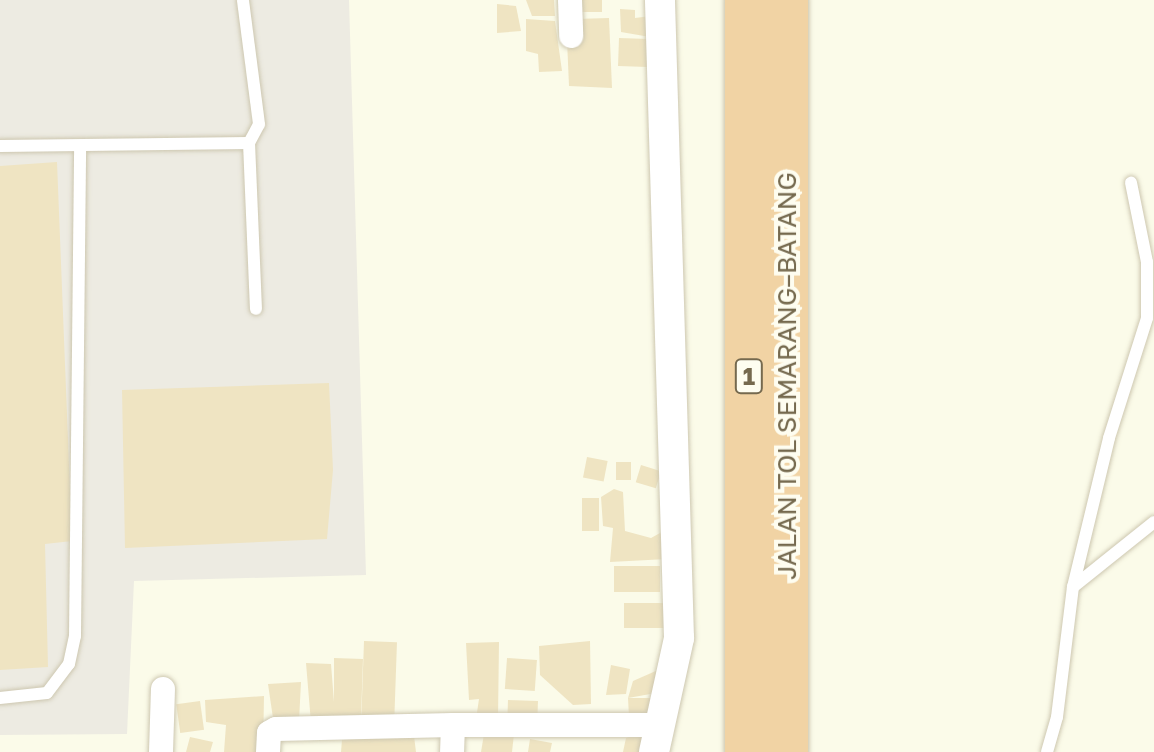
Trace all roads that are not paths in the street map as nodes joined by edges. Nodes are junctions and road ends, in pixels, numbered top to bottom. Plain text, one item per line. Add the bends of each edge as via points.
1 (243, 0) edge
2 (570, 0) edge
3 (660, 0) edge
4 (747, 0) edge
5 (786, 0) edge
6 (571, 36) dead end
7 (249, 143) junction
8 (0, 146) edge
9 (80, 148) junction
10 (1131, 183) dead end
11 (256, 309) dead end
12 (1154, 522) edge
13 (1073, 587) junction
14 (163, 689) dead end
15 (0, 698) edge
16 (453, 725) junction
17 (658, 738) edge
18 (161, 752) edge
19 (268, 752) edge
20 (452, 752) edge
21 (747, 752) edge
22 (786, 752) edge
23 (1047, 752) edge

1 - 7 lane via 259,124
2 - 6 street
3 - 17 street via 679,638
4 - 21 highway, JALAN TOL SEMARANG–BATANG / 1
5 - 22 highway, JALAN TOL SEMARANG–BATANG / 1
7 - 9 lane
7 - 11 lane
8 - 9 lane
9 - 15 lane via 75,636 69,664 47,693
10 - 13 lane via 1147,262 1147,318 1109,438
12 - 13 lane
13 - 23 lane via 1057,717
14 - 18 street
16 - 17 street
16 - 19 street via 276,729 269,733
16 - 20 street

